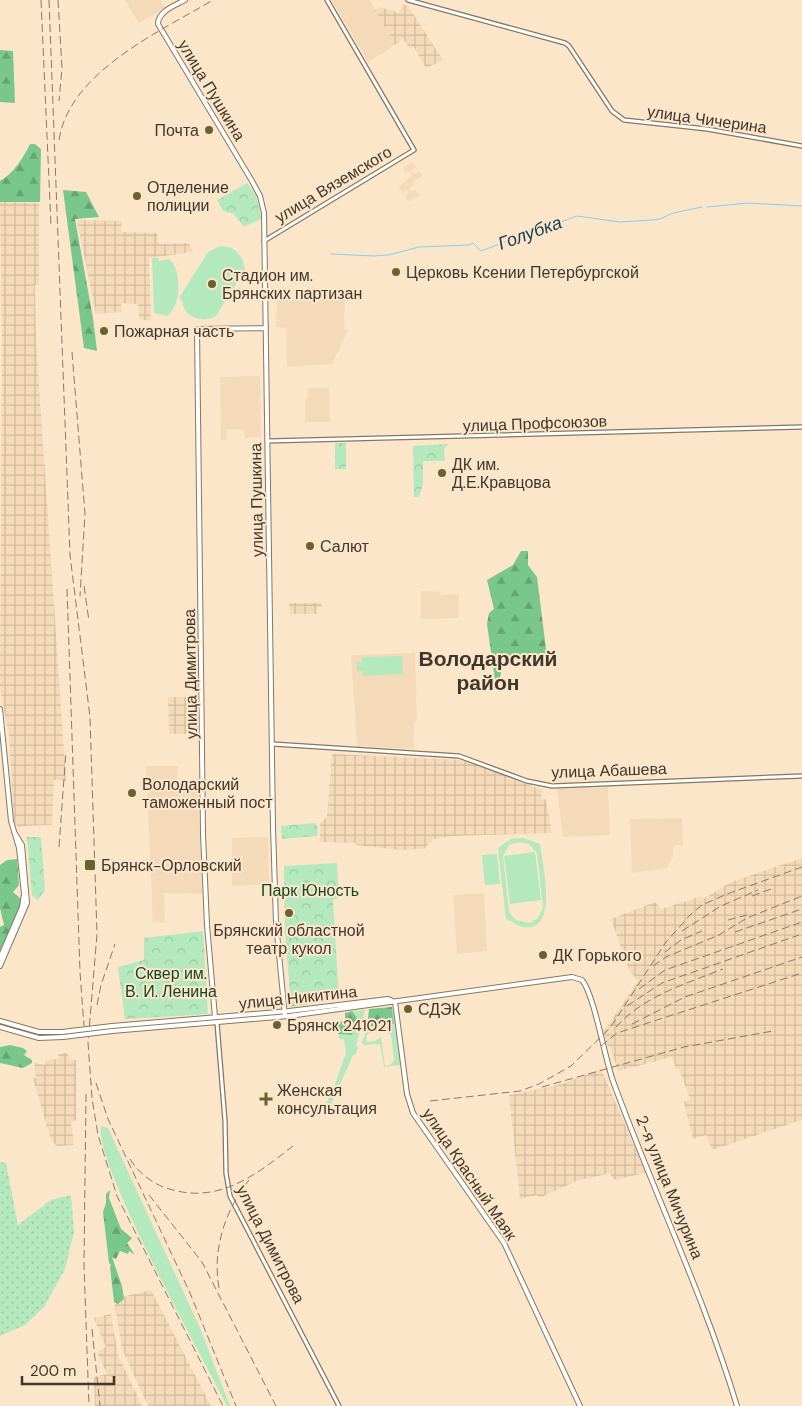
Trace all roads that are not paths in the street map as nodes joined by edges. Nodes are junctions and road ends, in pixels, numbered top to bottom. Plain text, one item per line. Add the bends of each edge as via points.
1 (185, 0) edge
2 (327, 0) edge
3 (408, 0) edge
4 (802, 146) edge
5 (264, 241) junction
6 (266, 328) junction
7 (802, 427) edge
8 (268, 442) junction
9 (0, 709) edge
10 (273, 744) junction
11 (802, 776) edge
12 (14, 832) junction
13 (0, 958) edge
14 (0, 966) edge
15 (580, 979) joint
16 (396, 1002) junction
17 (285, 1014) junction
18 (215, 1017) junction
19 (0, 1020) edge
20 (217, 1023) junction
21 (0, 1028) edge
22 (62, 1034) junction
23 (339, 1406) edge
24 (580, 1406) edge
25 (737, 1406) edge

1 - 5 main road, улица Пушкина via 163,13 158,20 159,26 260,196
2 - 5 street, улица Вяземского via 414,150
3 - 4 street, улица Чичерина via 565,43 612,111 624,120 707,129
5 - 6 main road, улица Пушкина
6 - 8 main road, улица Пушкина
6 - 18 main road, улица Димитрова via 197,329 203,834
7 - 8 street, улица Профсоюзов
8 - 10 main road, улица Пушкина
9 - 12 main road
10 - 11 street, улица Абашева via 459,756 527,781 552,786
10 - 17 main road, улица Пушкина via 276,915
12 - 13 main road via 19,848 24,901
12 - 14 main road via 22,844 27,903
15 - 16 main road, улица Никитина via 572,977
15 - 25 main road, 2-я улица Мичурина via 586,986 613,1082 690,1270
16 - 17 main road, улица Никитина
16 - 24 main road, улица Красный Маяк via 410,1107 504,1244
17 - 18 main road, улица Никитина
17 - 20 main road, улица Никитина
18 - 22 main road, улица Никитина, bridge
19 - 22 main road via 40,1032
20 - 22 main road, улица Никитина, bridge
20 - 23 street, улица Димитрова via 230,1196
21 - 22 main road via 39,1038

